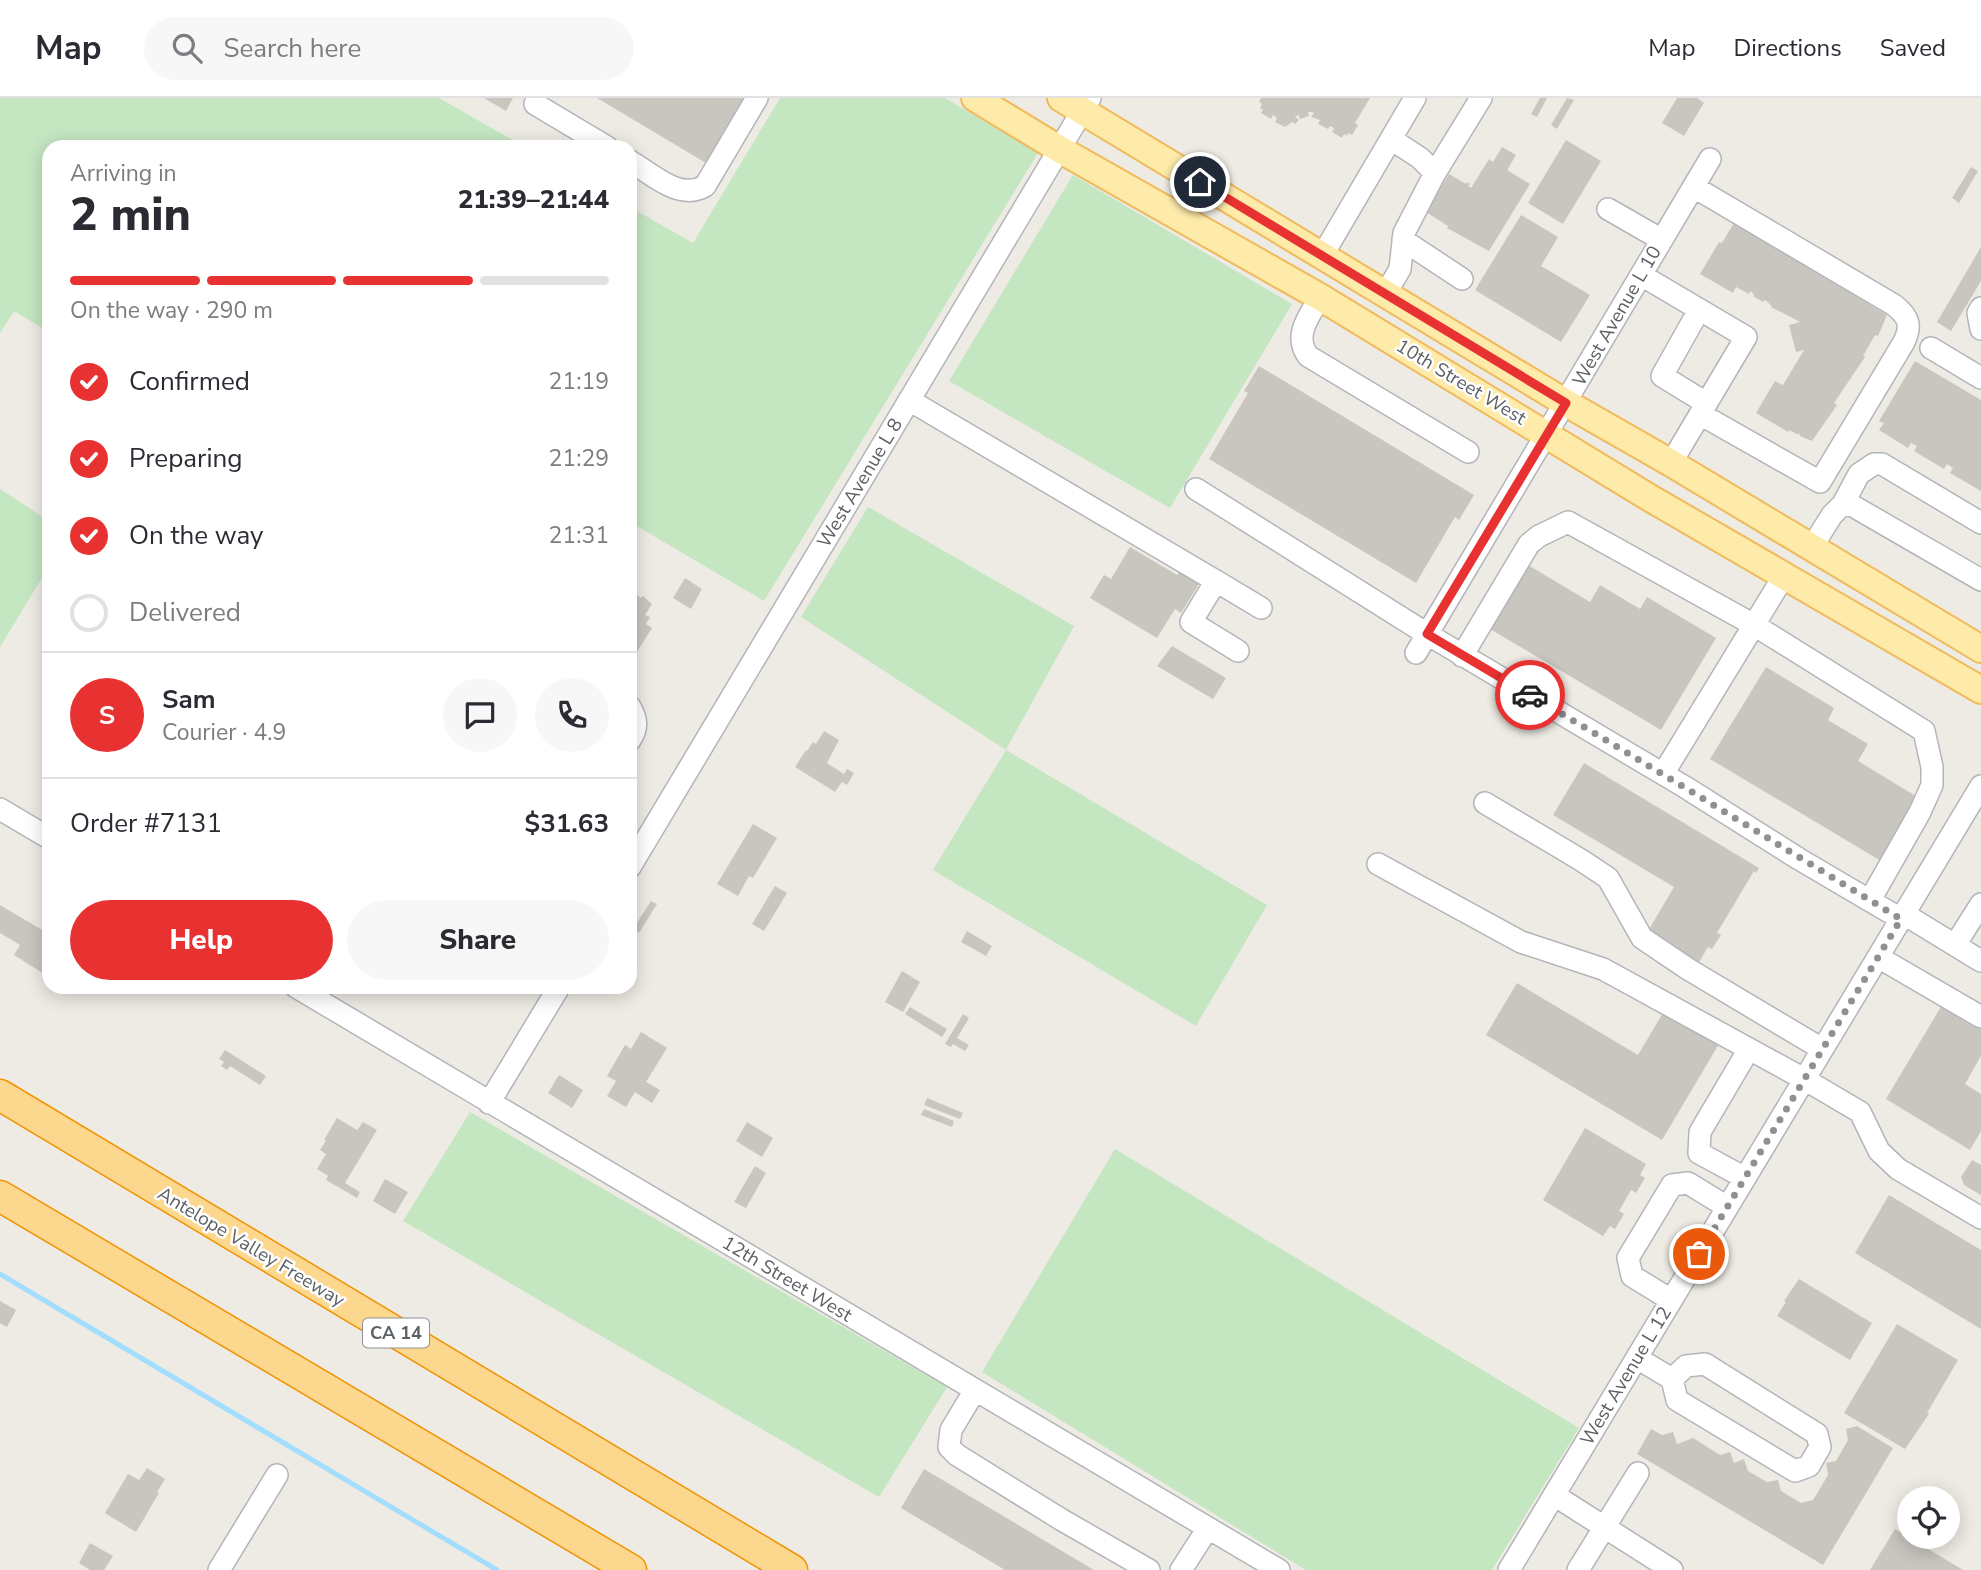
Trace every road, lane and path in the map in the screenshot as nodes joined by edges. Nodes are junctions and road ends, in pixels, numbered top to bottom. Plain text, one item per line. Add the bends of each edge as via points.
1 (757, 98) edge
2 (975, 98) edge
3 (1415, 98) edge
4 (1480, 98) edge
5 (1078, 102) edge
6 (536, 104) dead end
7 (1391, 139) junction
8 (595, 140) edge
9 (1059, 149) junction
10 (1710, 159) dead end
11 (637, 165) edge
12 (1434, 173) junction
13 (1693, 187) junction
14 (1608, 209) dead end
15 (1180, 217) junction
16 (1404, 240) junction
17 (1662, 240) junction
18 (1322, 256) junction
19 (1641, 275) junction
20 (1462, 279) dead end
21 (1386, 293) junction
22 (1320, 297) junction
23 (1981, 308) edge
24 (1699, 310) junction
25 (1981, 329) edge
26 (1931, 348) dead end
27 (1981, 378) edge
28 (909, 400) junction
29 (1566, 403) junction
30 (1703, 409) junction
31 (1548, 434) junction
32 (1468, 452) dead end
33 (1671, 463) junction
34 (1196, 489) dead end
35 (1843, 504) junction
36 (1981, 523) edge
37 (1812, 547) junction
38 (1784, 574) junction
39 (1981, 580) edge
40 (1216, 581) junction
41 (1261, 607) dead end
42 (1754, 625) junction
43 (1427, 634) junction
44 (1981, 649) edge
45 (1238, 651) dead end
46 (1416, 653) dead end
47 (1462, 656) junction
48 (1981, 690) edge
49 (1663, 774) junction
50 (1981, 786) edge
51 (1485, 803) dead end
52 (0, 809) edge
53 (42, 834) edge
54 (637, 855) edge
55 (1378, 864) dead end
56 (1870, 900) junction
57 (1981, 904) edge
58 (1902, 916) junction
59 (1955, 946) junction
60 (1878, 957) junction
61 (1981, 961) edge
62 (308, 994) edge
63 (555, 994) edge
64 (1981, 1017) edge
65 (1749, 1049) junction
66 (1822, 1049) junction
67 (1804, 1079) junction
68 (0, 1095) edge
69 (489, 1103) junction
70 (1745, 1178) junction
71 (0, 1196) edge
72 (1727, 1207) junction
73 (1981, 1218) edge
74 (1671, 1300) junction
75 (1637, 1358) junction
76 (1672, 1379) junction
77 (975, 1390) junction
78 (1638, 1473) dead end
79 (277, 1475) dead end
80 (1554, 1495) junction
81 (1605, 1527) junction
82 (1208, 1528) junction
83 (219, 1570) edge
84 (631, 1570) edge
85 (792, 1570) edge
86 (1149, 1570) edge
87 (1181, 1570) edge
88 (1279, 1570) edge
89 (1509, 1570) edge
90 (1578, 1570) edge
91 (1672, 1570) edge

1 - 11 street via 705,186 698,190 677,190
2 - 9 main road, 10th Street West
3 - 7 street
4 - 12 street
5 - 9 street, West Avenue L 8
5 - 18 main road, 10th Street West
6 - 8 street
7 - 12 street
7 - 18 street
9 - 15 main road, 10th Street West
9 - 28 street, West Avenue L 8
10 - 13 street, West Avenue L 10
12 - 16 street
13 - 17 street, West Avenue L 10
13 - 30 street via 1894,305 1909,321 1904,342 1820,482
14 - 17 street
15 - 18 main road via 1233,229 1294,263 1307,266
15 - 22 main road, 10th Street West
16 - 20 street
16 - 21 street via 1400,269
17 - 19 street, West Avenue L 10
18 - 21 main road, 10th Street West
19 - 24 street
19 - 29 street, West Avenue L 10
21 - 29 main road, 10th Street West
22 - 31 main road, 10th Street West
22 - 32 street via 1301,331 1302,348 1308,356
23 - 25 street
24 - 30 street via 1661,376
24 - 30 street via 1746,337
26 - 27 street
28 - 40 street
28 - 54 street, West Avenue L 8
29 - 31 street, West Avenue L 10
29 - 33 main road, 10th Street West
30 - 33 street
31 - 38 main road, 10th Street West
31 - 43 street, West Avenue L 10
33 - 37 main road, 10th Street West
34 - 43 street
35 - 36 street via 1859,474 1882,464
35 - 37 street
35 - 39 street
37 - 44 main road, 10th Street West
38 - 42 street
38 - 48 main road, 10th Street West
40 - 41 street
40 - 45 street via 1191,622
42 - 47 street via 1568,522 1529,544
42 - 49 street
42 - 56 street via 1924,731 1932,785
43 - 46 street, West Avenue L 10
43 - 47 street
47 - 49 street
49 - 56 street
50 - 58 street, West Avenue L 12
51 - 66 street via 1608,878 1642,938
52 - 53 street
55 - 65 street via 1521,942 1603,969
56 - 58 street
57 - 59 street
58 - 59 street
58 - 60 street, West Avenue L 12
59 - 61 street
60 - 64 street
60 - 66 street, West Avenue L 12
62 - 69 street, 12th Street West
63 - 69 street
65 - 67 street
65 - 70 street via 1700,1132 1699,1153
66 - 67 street, West Avenue L 12
67 - 70 street, West Avenue L 12
67 - 73 street via 1860,1112 1879,1151 1898,1169
68 - 85 highway, Antelope Valley Freeway / CA 14
69 - 77 street, 12th Street West
70 - 72 street, West Avenue L 12
71 - 84 highway
72 - 74 street, West Avenue L 12
72 - 74 street via 1688,1183 1672,1185 1634,1248 1628,1258 1632,1276
74 - 75 street, West Avenue L 12
75 - 76 street
75 - 80 street, West Avenue L 12
76 - 76 street via 1677,1400 1796,1471 1809,1465 1820,1447 1817,1434 1704,1364 1686,1366
77 - 82 street, 12th Street West
77 - 86 street via 951,1430 949,1447
78 - 81 street
79 - 83 street
80 - 81 street
80 - 89 street, West Avenue L 12
81 - 90 street
81 - 91 street
82 - 87 street
82 - 88 street, 12th Street West

